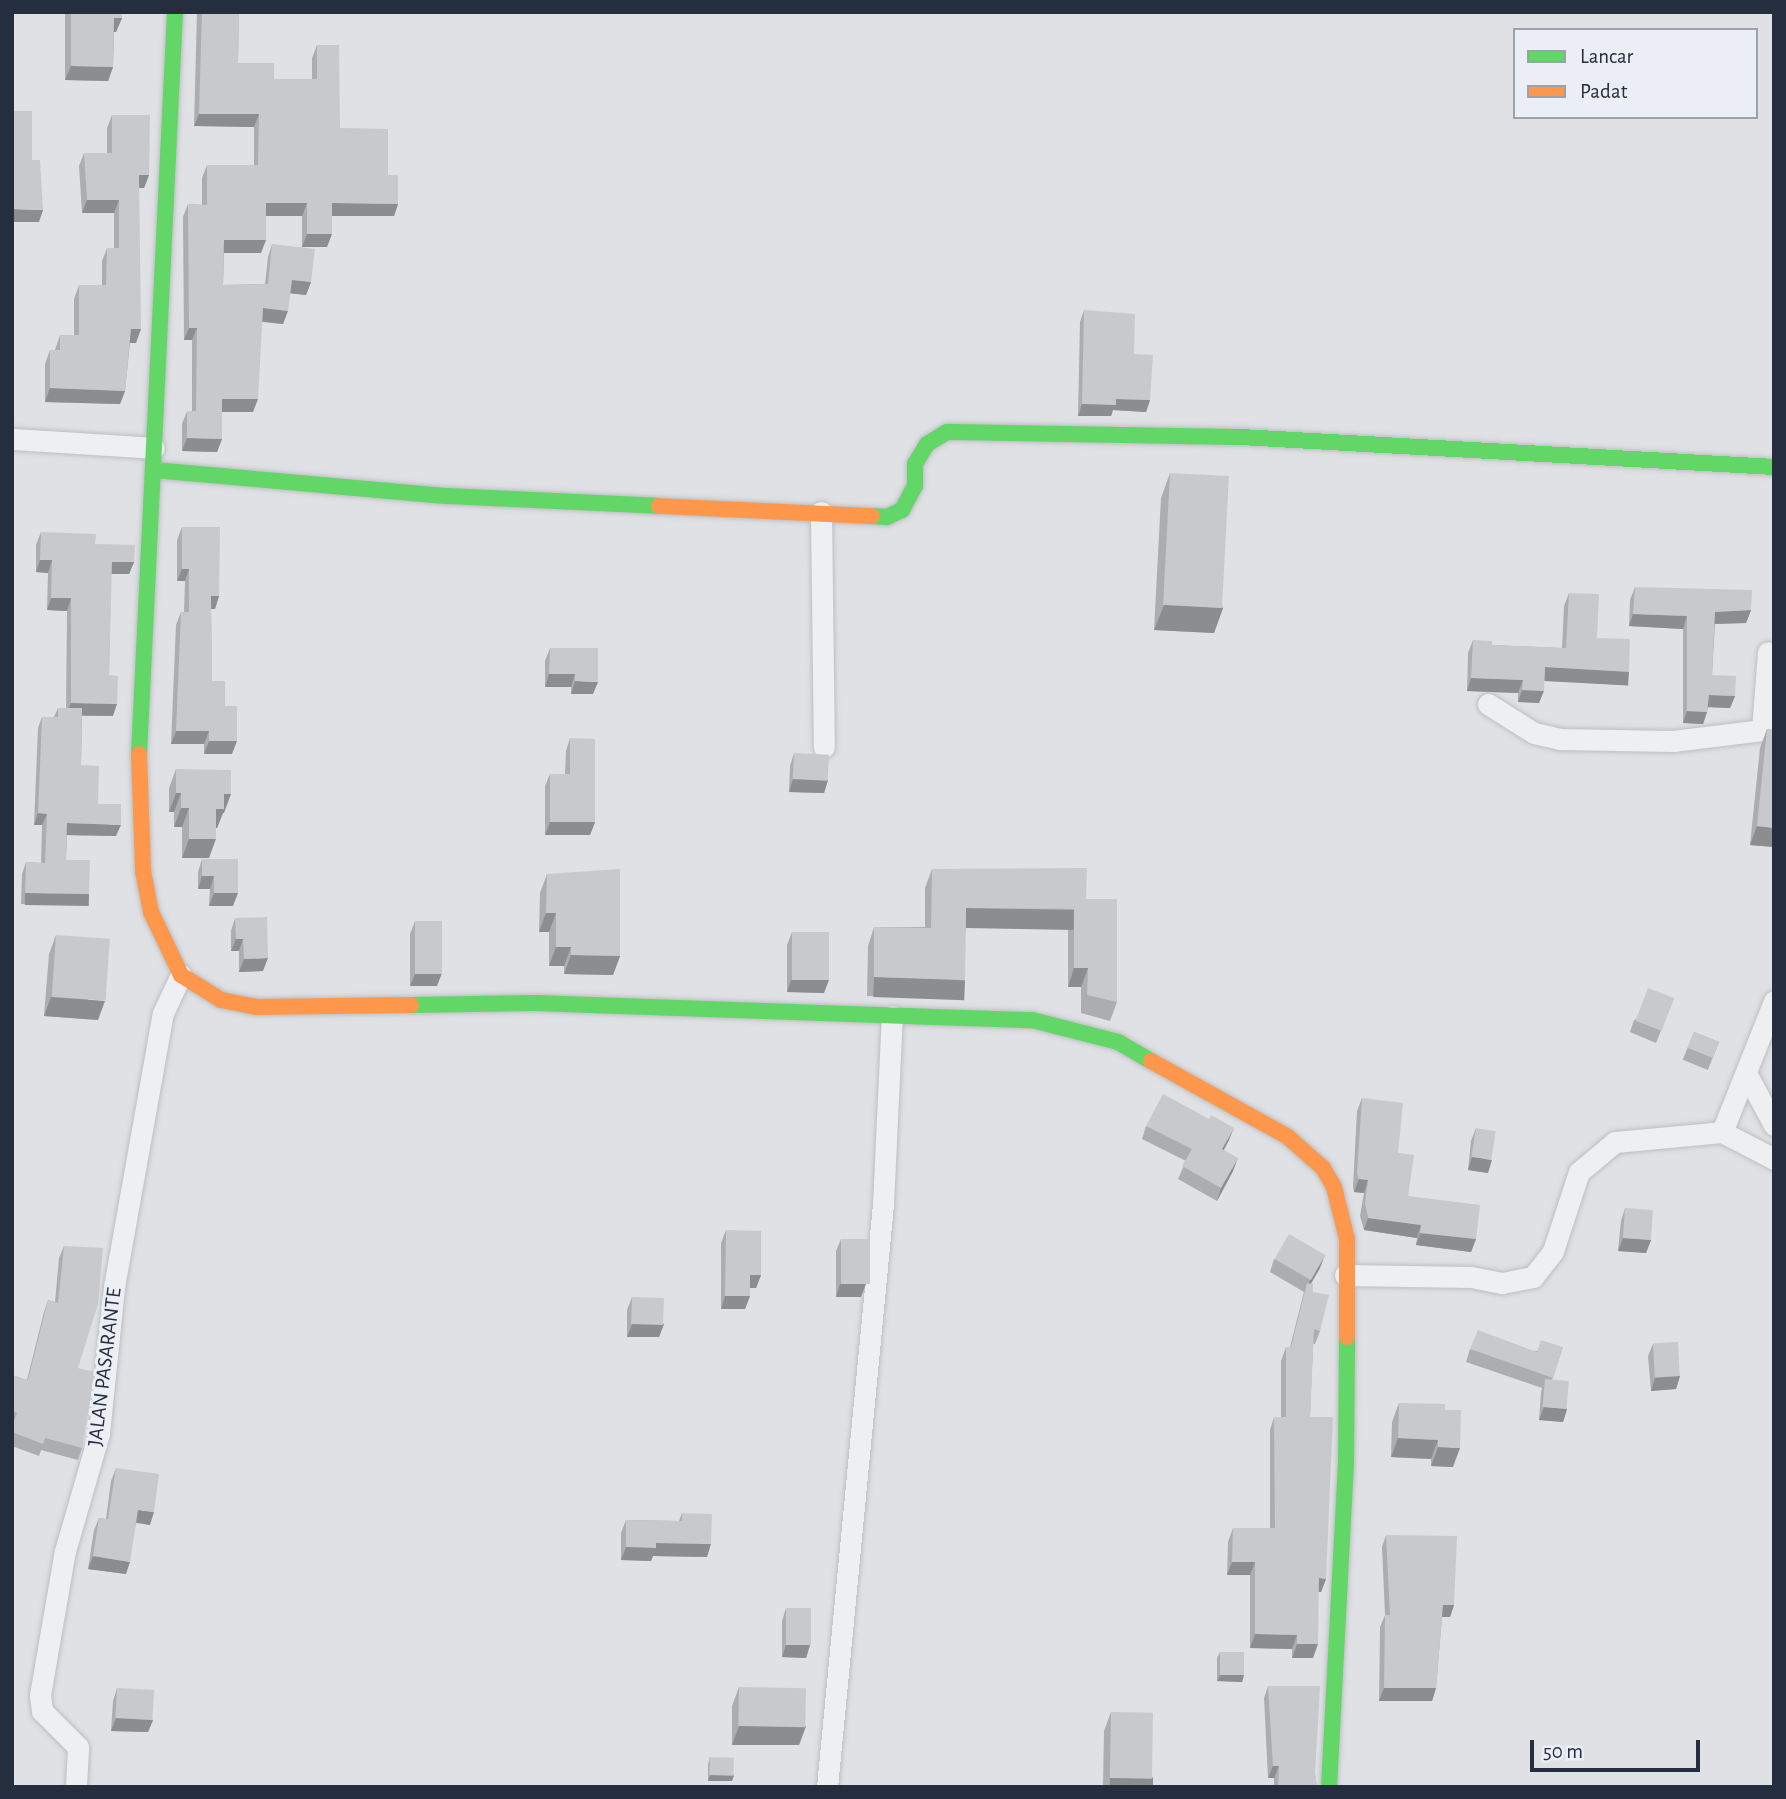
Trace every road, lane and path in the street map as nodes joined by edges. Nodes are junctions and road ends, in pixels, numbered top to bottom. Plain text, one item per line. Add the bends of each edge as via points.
1 (175, 12) edge
2 (12, 439) edge
3 (154, 448) junction
4 (1774, 467) edge
5 (154, 470) junction
6 (821, 512) junction
7 (1768, 652) dead end
8 (1488, 704) dead end
9 (1768, 732) edge
10 (824, 747) dead end
11 (181, 975) junction
12 (1774, 1001) edge
13 (892, 1016) junction
14 (1746, 1073) junction
15 (1774, 1125) edge
16 (1722, 1132) junction
17 (1774, 1159) edge
18 (1345, 1275) junction
19 (76, 1787) edge
20 (827, 1787) edge
21 (1329, 1787) edge

1 - 3 street
2 - 3 street
3 - 5 street
4 - 6 street via 1241,438 947,432 927,444 915,464 915,486 902,510 887,517
5 - 6 street via 449,496
5 - 11 street via 139,755 140,847 151,912
6 - 10 street
7 - 9 street
8 - 9 street via 1534,733 1559,739 1673,741
11 - 13 street via 221,1000 257,1007 548,1003
11 - 19 street, JALAN PASARANTE via 163,1013 114,1287 99,1433 65,1551 40,1695 42,1711 78,1746
12 - 14 street
13 - 18 street via 1032,1020 1094,1033 1243,1107 1323,1168 1342,1209 1347,1239
13 - 20 street via 883,1203
14 - 15 street
14 - 16 street
16 - 17 street
16 - 18 street via 1615,1142 1579,1172 1553,1251 1533,1277 1502,1283 1471,1277
18 - 21 street via 1346,1461

